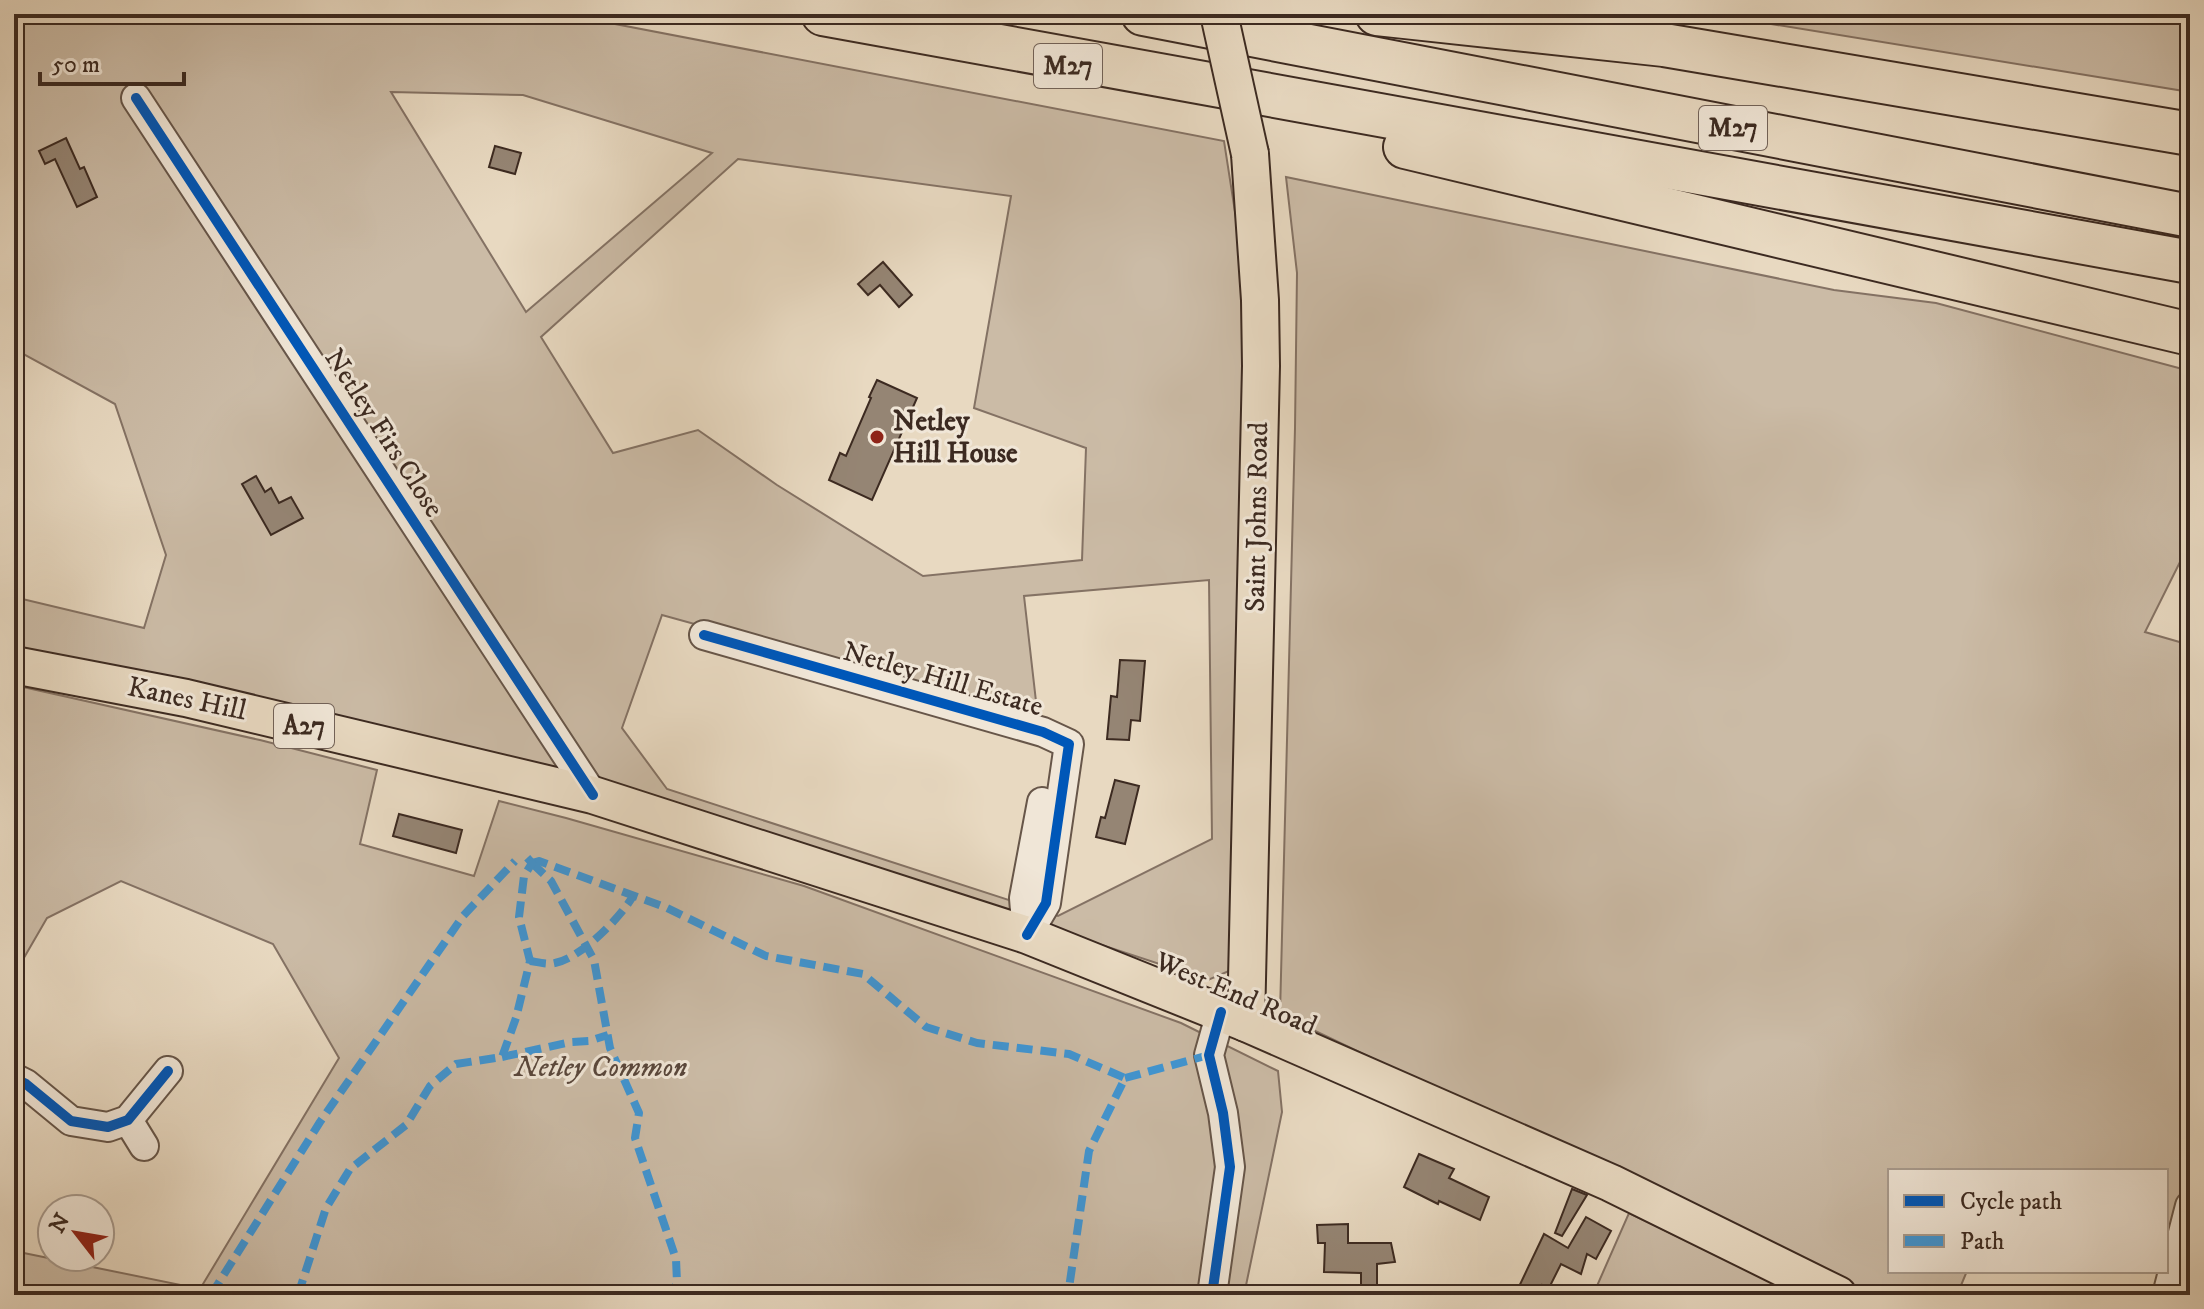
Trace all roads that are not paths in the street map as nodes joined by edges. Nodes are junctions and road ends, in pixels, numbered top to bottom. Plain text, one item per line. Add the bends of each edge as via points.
1 (823, 14) edge
2 (1143, 14) edge
3 (1219, 14) edge
4 (1377, 14) edge
5 (935, 35) junction
6 (136, 98) dead end
7 (2190, 134) edge
8 (2190, 216) edge
9 (2190, 262) edge
10 (2190, 334) edge
11 (704, 635) dead end
12 (14, 665) edge
13 (593, 795) junction
14 (1027, 935) junction
15 (1234, 1018) junction
16 (168, 1071) dead end
17 (14, 1078) edge
18 (128, 1120) junction
19 (144, 1146) dead end
20 (2190, 1206) edge
21 (1212, 1295) edge
22 (1838, 1295) edge
23 (2167, 1295) edge

1 - 5 highway, M27
2 - 8 highway, M27
3 - 15 main road, Saint Johns Road, bridge via 1250,154 1261,366
4 - 7 highway via 1664,45
5 - 9 highway, M27
5 - 10 highway, M27
6 - 13 street, Netley Firs Close
11 - 14 street, Netley Hill Estate via 1043,732 1052,753 1024,898
12 - 13 main road, Kanes Hill / A27 via 186,698
13 - 14 main road, West End Road / A27
14 - 15 main road, West End Road / A27
15 - 21 street via 1209,1055 1230,1167
15 - 22 main road, West End Road / A27 via 1611,1183
16 - 18 street
17 - 18 street via 71,1121 108,1127
18 - 19 street
20 - 23 street

